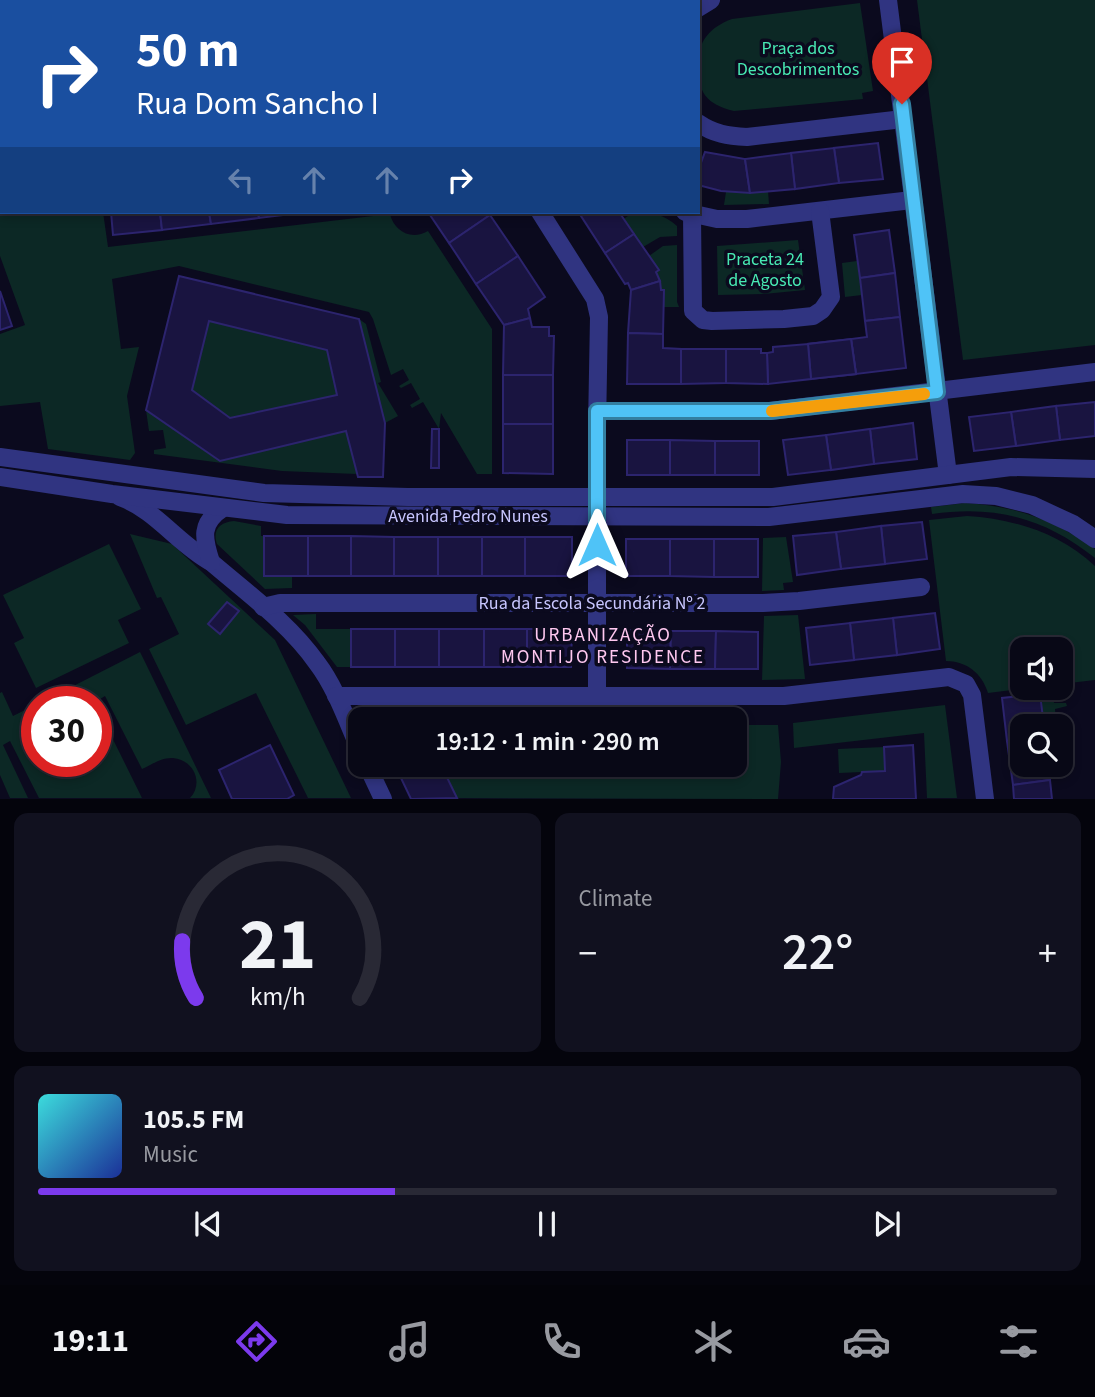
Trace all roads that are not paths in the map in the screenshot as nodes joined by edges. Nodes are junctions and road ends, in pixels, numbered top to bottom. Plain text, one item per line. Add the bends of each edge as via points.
1 (888, 0) edge
2 (903, 119) junction
3 (700, 124) edge
4 (912, 200) junction
5 (820, 211) junction
6 (541, 214) edge
7 (689, 214) edge
8 (694, 214) edge
9 (1095, 372) edge
10 (937, 392) junction
11 (597, 411) junction
12 (0, 457) edge
13 (1095, 469) edge
14 (947, 475) junction
15 (0, 477) edge
16 (112, 494) junction
17 (597, 497) junction
18 (223, 508) junction
19 (597, 517) junction
20 (1095, 539) edge
21 (211, 562) junction
22 (921, 587) dead end
23 (597, 603) junction
24 (263, 607) junction
25 (336, 696) junction
26 (597, 696) junction
27 (348, 723) edge
28 (373, 777) edge
29 (383, 799) edge
30 (985, 799) edge

1 - 2 street
2 - 3 street via 747,137 711,132
2 - 4 street
4 - 5 street
4 - 10 street
5 - 7 street via 831,297 813,316 746,321 703,320 693,311
5 - 8 street via 740,220
6 - 11 street via 595,299 599,317
9 - 10 street
10 - 11 street via 770,411
10 - 14 street
11 - 17 street
12 - 17 street, Avenida Pedro Nunes via 264,493
13 - 14 street, Avenida Pedro Nunes via 1022,466
14 - 17 street, Avenida Pedro Nunes via 773,497
15 - 16 street, Avenida Pedro Nunes
16 - 18 street, Avenida Pedro Nunes
16 - 21 street via 138,504
17 - 19 street
18 - 19 street, Avenida Pedro Nunes via 286,515
18 - 21 street via 211,516 205,532
19 - 20 street, Avenida Pedro Nunes via 769,517 962,494 1032,505
19 - 23 street
21 - 24 street
22 - 23 street, Rua da Escola Secundária Nº 2 via 787,602
23 - 24 street, Rua da Escola Secundária Nº 2 via 280,603
23 - 26 street
24 - 25 street via 318,664
25 - 26 street
25 - 27 street
26 - 30 street via 784,696 949,677 966,684 972,695
28 - 29 street

